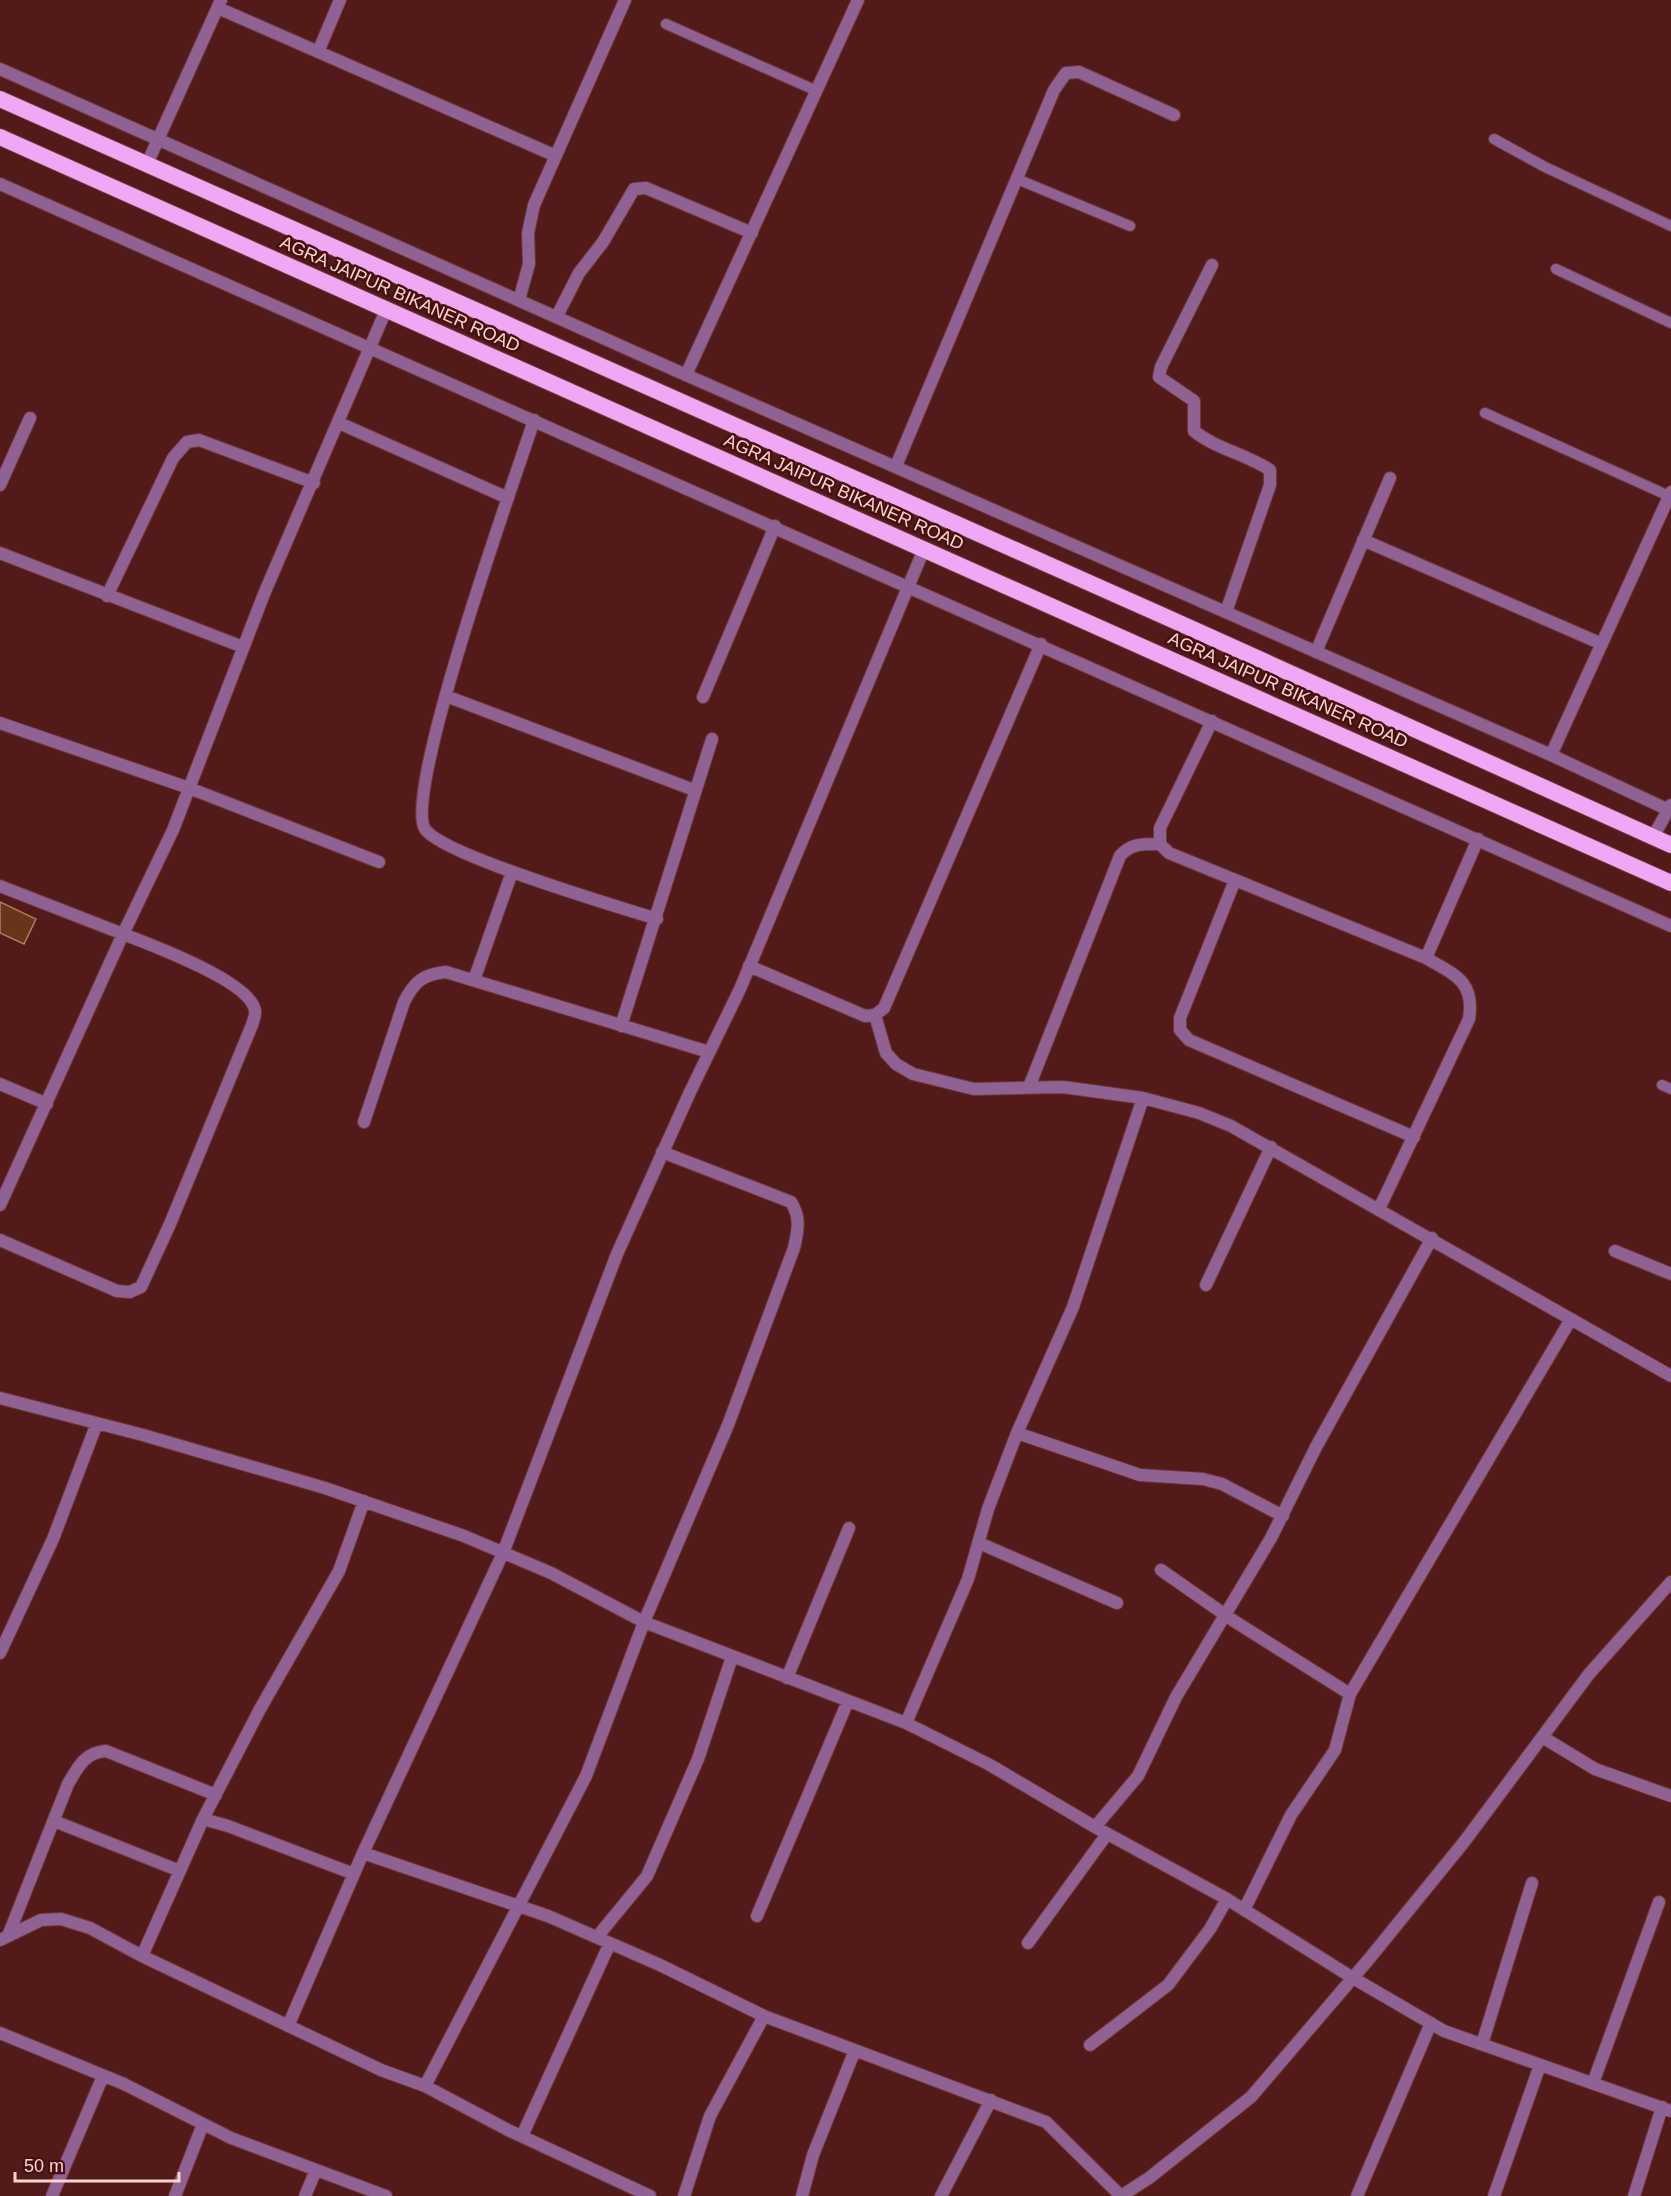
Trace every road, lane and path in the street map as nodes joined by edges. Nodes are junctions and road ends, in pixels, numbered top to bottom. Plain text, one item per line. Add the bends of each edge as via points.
1 (340, 0) edge
2 (625, 0) edge
3 (858, 0) edge
4 (219, 4) edge
5 (666, 24) dead end
6 (318, 52) junction
7 (0, 69) edge
8 (817, 91) junction
9 (0, 99) edge
10 (1174, 116) dead end
11 (0, 137) edge
12 (159, 139) junction
13 (1494, 139) dead end
14 (556, 156) junction
15 (147, 165) junction
16 (1017, 179) junction
17 (0, 184) edge
18 (1130, 226) dead end
19 (1671, 226) edge
20 (752, 233) junction
21 (1212, 265) dead end
22 (1556, 269) dead end
23 (519, 300) junction
24 (386, 310) junction
25 (557, 316) junction
26 (1671, 323) edge
27 (368, 350) junction
28 (686, 375) junction
29 (1485, 413) dead end
30 (30, 418) dead end
31 (534, 420) junction
32 (339, 423) junction
33 (896, 466) junction
34 (1390, 478) dead end
35 (314, 483) junction
36 (0, 485) edge
37 (1670, 494) edge
38 (508, 498) junction
39 (775, 526) junction
40 (1363, 540) junction
41 (924, 549) junction
42 (0, 553) edge
43 (910, 586) junction
44 (107, 596) junction
45 (1226, 612) junction
46 (1041, 644) junction
47 (1602, 644) junction
48 (243, 647) junction
49 (1316, 652) junction
50 (446, 696) junction
51 (703, 697) dead end
52 (1212, 721) junction
53 (0, 723) edge
54 (711, 739) dead end
55 (1551, 755) junction
56 (189, 788) junction
57 (694, 790) junction
58 (1670, 808) edge
59 (1653, 837) junction
60 (1478, 839) junction
61 (1160, 844) junction
62 (1671, 845) edge
63 (380, 862) dead end
64 (512, 872) junction
65 (1235, 880) junction
66 (1671, 883) edge
67 (0, 886) edge
68 (657, 919) junction
69 (1671, 926) edge
70 (123, 934) junction
71 (1426, 958) junction
72 (749, 966) junction
73 (474, 980) junction
74 (875, 1015) junction
75 (621, 1026) junction
76 (709, 1052) junction
77 (0, 1084) edge
78 (1029, 1087) junction
79 (1143, 1098) junction
80 (47, 1104) junction
81 (364, 1122) dead end
82 (1414, 1137) junction
83 (1271, 1147) junction
84 (663, 1152) junction
85 (0, 1205) edge
86 (1378, 1209) junction
87 (1432, 1238) junction
88 (0, 1240) edge
89 (1615, 1251) dead end
90 (1671, 1274) edge
91 (1206, 1285) dead end
92 (1571, 1319) junction
93 (1671, 1376) edge
94 (0, 1398) edge
95 (97, 1423) junction
96 (1017, 1433) junction
97 (364, 1501) junction
98 (1282, 1516) junction
99 (849, 1528) dead end
100 (979, 1543) junction
101 (503, 1553) junction
102 (1161, 1570) dead end
103 (1671, 1582) edge
104 (1117, 1603) dead end
105 (1226, 1615) junction
106 (644, 1622) junction
107 (0, 1653) edge
108 (732, 1657) junction
109 (787, 1678) junction
110 (1350, 1694) junction
111 (848, 1701) junction
112 (906, 1723) junction
113 (1544, 1738) junction
114 (216, 1795) junction
115 (1671, 1796) edge
116 (203, 1819) junction
117 (54, 1821) junction
118 (1101, 1831) junction
119 (363, 1853) junction
120 (180, 1871) junction
121 (354, 1874) junction
122 (1532, 1883) dead end
123 (1227, 1899) junction
124 (1659, 1902) dead end
125 (518, 1906) junction
126 (1244, 1910) junction
127 (757, 1916) dead end
128 (597, 1937) junction
129 (4, 1938) edge
130 (610, 1943) junction
131 (1028, 1943) dead end
132 (142, 1956) junction
133 (1353, 1978) junction
134 (764, 2016) junction
135 (1431, 2023) junction
136 (288, 2026) junction
137 (0, 2033) edge
138 (1482, 2044) junction
139 (1090, 2045) dead end
140 (855, 2050) junction
141 (1540, 2065) junction
142 (103, 2076) junction
143 (1593, 2083) junction
144 (425, 2086) junction
145 (991, 2100) junction
146 (1666, 2109) edge
147 (203, 2124) junction
148 (522, 2136) junction
149 (316, 2170) junction
150 (52, 2196) edge
151 (175, 2196) edge
152 (305, 2196) edge
153 (386, 2196) edge
154 (650, 2196) edge
155 (684, 2196) edge
156 (802, 2196) edge
157 (940, 2196) edge
158 (1121, 2196) edge
159 (1357, 2196) edge
160 (1494, 2196) edge
161 (1634, 2196) edge

1 - 6 street
2 - 14 street
3 - 8 street
4 - 6 street
4 - 12 street
5 - 8 lane
6 - 14 street
7 - 12 street
8 - 20 street
9 - 15 highway, AGRA JAIPUR BIKANER ROAD
10 - 16 street via 1079,72 1066,73 1054,90
11 - 24 highway, AGRA JAIPUR BIKANER ROAD
12 - 15 street
12 - 23 street
13 - 19 lane
14 - 23 street via 529,220 529,264
15 - 59 highway, AGRA JAIPUR BIKANER ROAD
16 - 18 lane
16 - 33 street
17 - 27 street
20 - 25 street via 646,188 634,189 603,242 579,273
20 - 28 street
21 - 45 street via 1159,377 1194,401 1194,431 1270,470 1270,485
22 - 26 lane
23 - 25 street
24 - 27 street
24 - 41 highway, AGRA JAIPUR BIKANER ROAD
25 - 28 street
27 - 31 street
27 - 32 street
28 - 33 street
29 - 37 lane
30 - 36 street
31 - 38 street
31 - 39 street
32 - 35 street
32 - 38 street
33 - 45 street
34 - 40 street
35 - 44 street via 199,440 187,442 172,458
35 - 48 street
37 - 47 street
38 - 50 street
39 - 43 street
39 - 51 street
40 - 47 street
40 - 49 street
41 - 43 street
41 - 66 highway, AGRA JAIPUR BIKANER ROAD
42 - 44 street
43 - 46 street
43 - 72 street
44 - 48 street
45 - 49 street
46 - 52 street
46 - 74 street via 884,1008
47 - 55 street
48 - 56 street
49 - 55 street
50 - 57 street
50 - 64 street via 423,785 421,820 425,831
52 - 60 street
52 - 61 street via 1160,828
53 - 56 street
54 - 57 street
55 - 58 street
56 - 63 street
56 - 70 street
57 - 68 street
58 - 59 street
59 - 62 highway, AGRA JAIPUR BIKANER ROAD
60 - 69 street
60 - 71 street
61 - 65 street via 1169,853
61 - 78 street via 1137,844 1127,847 1120,856
64 - 68 street
64 - 73 street
65 - 71 street
65 - 82 street via 1180,1018 1180,1030 1189,1040
67 - 70 street
68 - 75 street
70 - 80 street
70 - 88 street via 203,966 250,1000 255,1011 252,1025 141,1287 130,1292 117,1291
71 - 82 street via 1456,975 1467,987 1472,1002 1469,1018
72 - 74 street via 857,1012
72 - 76 street
73 - 75 street
73 - 81 street via 446,972 428,974 412,986
74 - 78 street via 886,1053 913,1074 974,1089
75 - 76 street
76 - 84 street
77 - 80 street
78 - 79 street via 1063,1087
79 - 83 street via 1232,1126
79 - 96 street via 1073,1306
80 - 85 street
82 - 86 street
83 - 86 street
83 - 91 street
84 - 101 street via 617,1254
84 - 106 street via 791,1202 798,1212 798,1227 794,1248 728,1425
86 - 87 street
87 - 92 street
87 - 98 street via 1349,1385
89 - 90 street
92 - 93 street
92 - 110 street
94 - 95 street
95 - 97 street
95 - 107 street via 53,1539
96 - 98 street via 1140,1475 1222,1484
96 - 100 street
97 - 101 street
97 - 114 street via 339,1571
98 - 105 street
99 - 109 street
100 - 104 street
100 - 112 street via 968,1579
101 - 106 street
101 - 119 street
102 - 105 street
103 - 113 street via 1589,1674
105 - 110 street
105 - 118 street via 1176,1697 1138,1776
106 - 108 street
106 - 125 street via 586,1776
108 - 109 street
108 - 128 street via 699,1759 647,1876
109 - 111 street
110 - 126 street via 1335,1750 1291,1815
111 - 112 street
111 - 127 street
112 - 118 street via 990,1765
113 - 115 street via 1595,1769
113 - 133 street
114 - 116 street
114 - 117 street via 106,1751 94,1751 80,1763
116 - 120 street
116 - 121 street
117 - 120 street
117 - 129 street
118 - 123 street
118 - 131 street
119 - 121 street
119 - 125 street
120 - 132 street
121 - 136 street
122 - 138 street
123 - 126 street
123 - 139 street via 1168,1985
124 - 143 street
125 - 128 street
125 - 144 street
126 - 133 street
128 - 130 street
129 - 132 street via 41,1920 61,1918 90,1928
130 - 134 street
130 - 148 street
132 - 136 street
133 - 135 street
133 - 158 street via 1251,2097
134 - 140 street
134 - 155 street via 710,2116
135 - 138 street
135 - 159 street
136 - 144 street
137 - 142 street
138 - 141 street
140 - 145 street
140 - 156 street via 813,2155
141 - 143 street
141 - 160 street
142 - 147 street
142 - 150 street
143 - 146 street
144 - 148 street
145 - 157 street
145 - 158 street via 1046,2121
146 - 161 street
147 - 149 street
147 - 151 street
148 - 154 street
149 - 152 street
149 - 153 street

